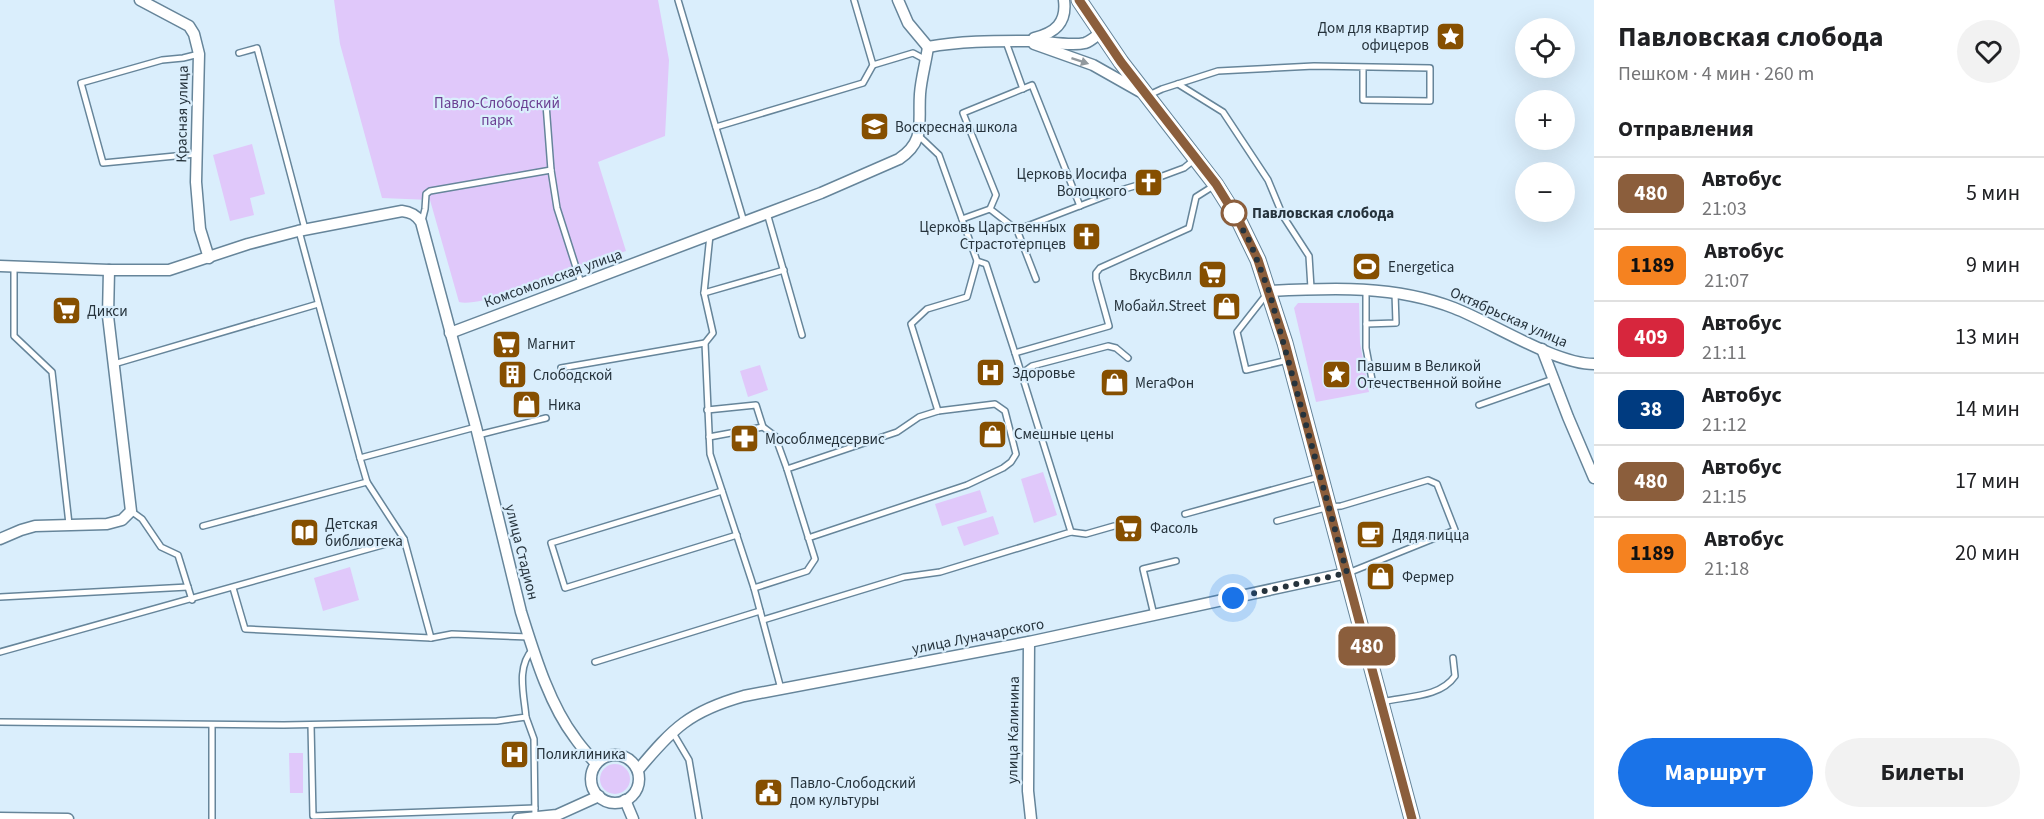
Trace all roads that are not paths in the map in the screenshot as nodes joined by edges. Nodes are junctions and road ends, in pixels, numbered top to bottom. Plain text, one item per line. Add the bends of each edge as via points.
1 (140, 0) edge
2 (678, 0) edge
3 (854, 0) edge
4 (898, 0) edge
5 (1064, 0) edge
6 (1079, 0) edge
7 (1100, 33) junction
8 (1025, 40) junction
9 (1006, 42) junction
10 (928, 47) junction
11 (239, 53) dead end
12 (199, 54) junction
13 (926, 60) junction
14 (873, 65) junction
15 (1363, 67) junction
16 (1178, 84) junction
17 (1023, 89) junction
18 (1148, 96) junction
19 (546, 104) dead end
20 (716, 127) junction
21 (919, 135) junction
22 (196, 154) junction
23 (1197, 158) junction
24 (551, 170) junction
25 (1156, 178) dead end
26 (1216, 184) junction
27 (1138, 185) dead end
28 (1080, 206) junction
29 (990, 209) junction
30 (767, 213) junction
31 (962, 219) junction
32 (421, 222) junction
33 (744, 222) junction
34 (302, 230) junction
35 (1017, 230) junction
36 (710, 235) junction
37 (209, 258) junction
38 (977, 261) junction
39 (0, 266) edge
40 (14, 267) junction
41 (109, 270) junction
42 (784, 270) junction
43 (1036, 279) dead end
44 (581, 283) junction
45 (1311, 288) junction
46 (1366, 289) junction
47 (1269, 291) junction
48 (704, 292) junction
49 (1395, 292) junction
50 (318, 304) junction
51 (1366, 324) junction
52 (450, 333) junction
53 (802, 335) dead end
54 (705, 343) junction
55 (1542, 349) junction
56 (1015, 352) junction
57 (1128, 358) dead end
58 (1289, 360) junction
59 (114, 363) junction
60 (1594, 364) edge
61 (561, 368) dead end
62 (1021, 374) junction
63 (1553, 379) junction
64 (1373, 385) dead end
65 (1479, 405) dead end
66 (707, 411) junction
67 (938, 411) junction
68 (546, 418) dead end
69 (763, 427) junction
70 (477, 431) junction
71 (709, 437) junction
72 (360, 458) junction
73 (787, 469) junction
74 (1594, 476) edge
75 (1321, 477) junction
76 (367, 482) junction
77 (722, 491) junction
78 (1329, 507) junction
79 (131, 511) junction
80 (1185, 514) dead end
81 (1277, 521) dead end
82 (69, 524) junction
83 (203, 526) dead end
84 (1114, 526) dead end
85 (1071, 531) junction
86 (737, 535) junction
87 (808, 538) junction
88 (0, 539) edge
89 (404, 539) junction
90 (1176, 561) dead end
91 (1347, 573) junction
92 (188, 587) junction
93 (233, 588) junction
94 (754, 588) junction
95 (0, 597) edge
96 (192, 600) junction
97 (760, 611) junction
98 (1154, 615) junction
99 (763, 620) junction
100 (529, 637) junction
101 (431, 638) junction
102 (1029, 642) junction
103 (533, 649) junction
104 (0, 652) edge
105 (1453, 658) dead end
106 (594, 662) dead end
107 (781, 689) junction
108 (1381, 702) junction
109 (526, 717) junction
110 (0, 722) edge
111 (212, 725) junction
112 (311, 725) junction
113 (672, 732) junction
114 (596, 764) junction
115 (638, 770) junction
116 (598, 796) junction
117 (626, 800) junction
118 (535, 813) edge
119 (0, 818) edge
120 (68, 819) edge
121 (212, 819) edge
122 (519, 819) edge
123 (633, 819) edge
124 (699, 819) edge
125 (1030, 819) edge
126 (1412, 819) edge

1 - 12 street, Красная улица via 189,26
2 - 20 lane
3 - 14 lane
4 - 10 street via 908,23
5 - 8 street via 1065,17 1061,24 1044,36
6 - 7 main road
7 - 8 street via 1082,44
7 - 18 main road
8 - 9 street
8 -> 18 street via 1093,65
9 - 10 street via 969,41
9 - 17 lane
10 - 13 street
11 - 34 lane via 257,48
12 - 22 street, Красная улица
12 - 22 lane via 162,60 81,83 103,163
13 - 14 lane via 913,53
13 - 21 street via 920,91
14 - 20 lane via 864,83
15 - 15 lane via 1430,68 1430,101 1363,100
15 - 16 lane via 1218,71
16 - 18 lane
16 - 45 lane via 1223,112 1268,180 1283,216 1309,256
17 - 28 lane via 1032,86
17 - 29 lane via 963,113 996,195
18 - 23 main road
19 - 24 lane
20 - 33 lane
21 - 30 street, Комсомольская улица via 915,145 899,159
21 - 31 lane via 939,155
22 - 37 street, Красная улица via 200,229
23 - 25 lane via 1184,168
23 - 26 main road
24 - 32 lane via 430,190
24 - 44 lane via 557,208
26 - 47 main road via 1250,242
26 - 56 lane via 1196,197 1189,228 1096,273 1109,326
27 - 28 lane
28 - 35 lane
29 - 31 lane
29 - 35 lane
30 - 33 street, Комсомольская улица
30 - 42 lane
31 - 38 lane
32 - 34 street via 402,211
32 - 52 street
33 - 36 street, Комсомольская улица
34 - 37 street
34 - 50 lane
35 - 43 lane
36 - 44 street, Комсомольская улица
36 - 48 lane
37 - 41 street via 169,270
38 - 56 lane via 986,264
38 - 67 lane via 967,297 927,309 911,324
39 - 40 street
40 - 41 street
40 - 82 lane via 14,336 52,372
41 - 59 street via 108,316
42 - 48 lane
42 - 53 lane
44 - 52 street, Комсомольская улица
45 - 46 street, Октябрьская улица
45 - 47 street, Октябрьская улица
46 - 49 street, Октябрьская улица
46 - 51 lane
47 - 58 main road
47 - 58 lane via 1237,332 1246,370
48 - 54 lane via 712,333
49 - 51 lane via 1396,323
49 - 55 street, Октябрьская улица via 1456,309
50 - 59 lane
50 - 72 lane
51 - 64 lane
52 - 70 street, улица Стадион
54 - 61 lane
54 - 66 lane
55 - 60 street, Октябрьская улица via 1572,361
55 - 63 street
56 - 62 lane
57 - 62 lane via 1108,346 1032,366
58 - 75 main road
59 - 79 street
62 - 85 lane
63 - 65 lane
63 - 74 street
66 - 69 lane via 756,405
66 - 71 lane
67 - 73 lane via 919,417 897,432
67 - 87 lane via 995,404 1005,411 1016,454 1011,462 968,486
68 - 70 lane
69 - 71 lane
69 - 73 lane via 775,436
70 - 72 lane
70 - 100 street, улица Стадион
71 - 77 lane via 710,454
72 - 76 lane
73 - 87 lane
75 - 78 main road
75 - 80 lane
76 - 83 lane
76 - 89 lane
77 - 86 lane
77 - 86 lane via 552,543 565,588
78 - 81 lane
78 - 91 main road
78 - 91 lane via 1428,480 1437,484 1455,530
79 - 82 street via 122,520 107,524
79 - 92 lane via 142,519 161,547 178,555
82 - 88 street via 35,526
84 - 85 lane via 1086,534
85 - 99 lane via 940,572 904,577
86 - 94 lane
87 - 94 lane via 815,559 807,571
89 - 93 lane
89 - 101 lane
90 - 98 lane via 1143,569
91 - 98 street, улица Луначарского
91 - 108 main road
92 - 95 lane
92 - 96 lane
93 - 96 lane
93 - 101 lane via 244,629
94 - 97 lane
96 - 104 lane
97 - 99 lane
97 - 106 lane
98 - 102 street, улица Луначарского
99 - 107 lane
100 - 101 lane via 452,634
100 - 103 street, улица Стадион
102 - 107 street, улица Луначарского
102 - 125 street, улица Калинина
103 - 109 lane via 525,657 522,671
103 - 114 street, улица Стадион via 559,711
105 - 108 lane via 1455,676 1449,686
107 - 113 street, улица Луначарского via 714,705
108 - 126 main road
109 - 112 lane
109 - 118 lane via 534,739
110 - 111 lane
111 - 112 lane
111 - 121 lane
112 - 118 lane via 313,816
113 - 115 street, улица Луначарского
113 - 124 lane via 688,760
114 - 115 street via 603,758 619,755
114 - 116 street via 591,780
115 - 117 street via 637,788
116 - 117 street via 611,802
116 - 118 street via 557,815
117 - 123 street
118 - 122 street
119 - 120 street

